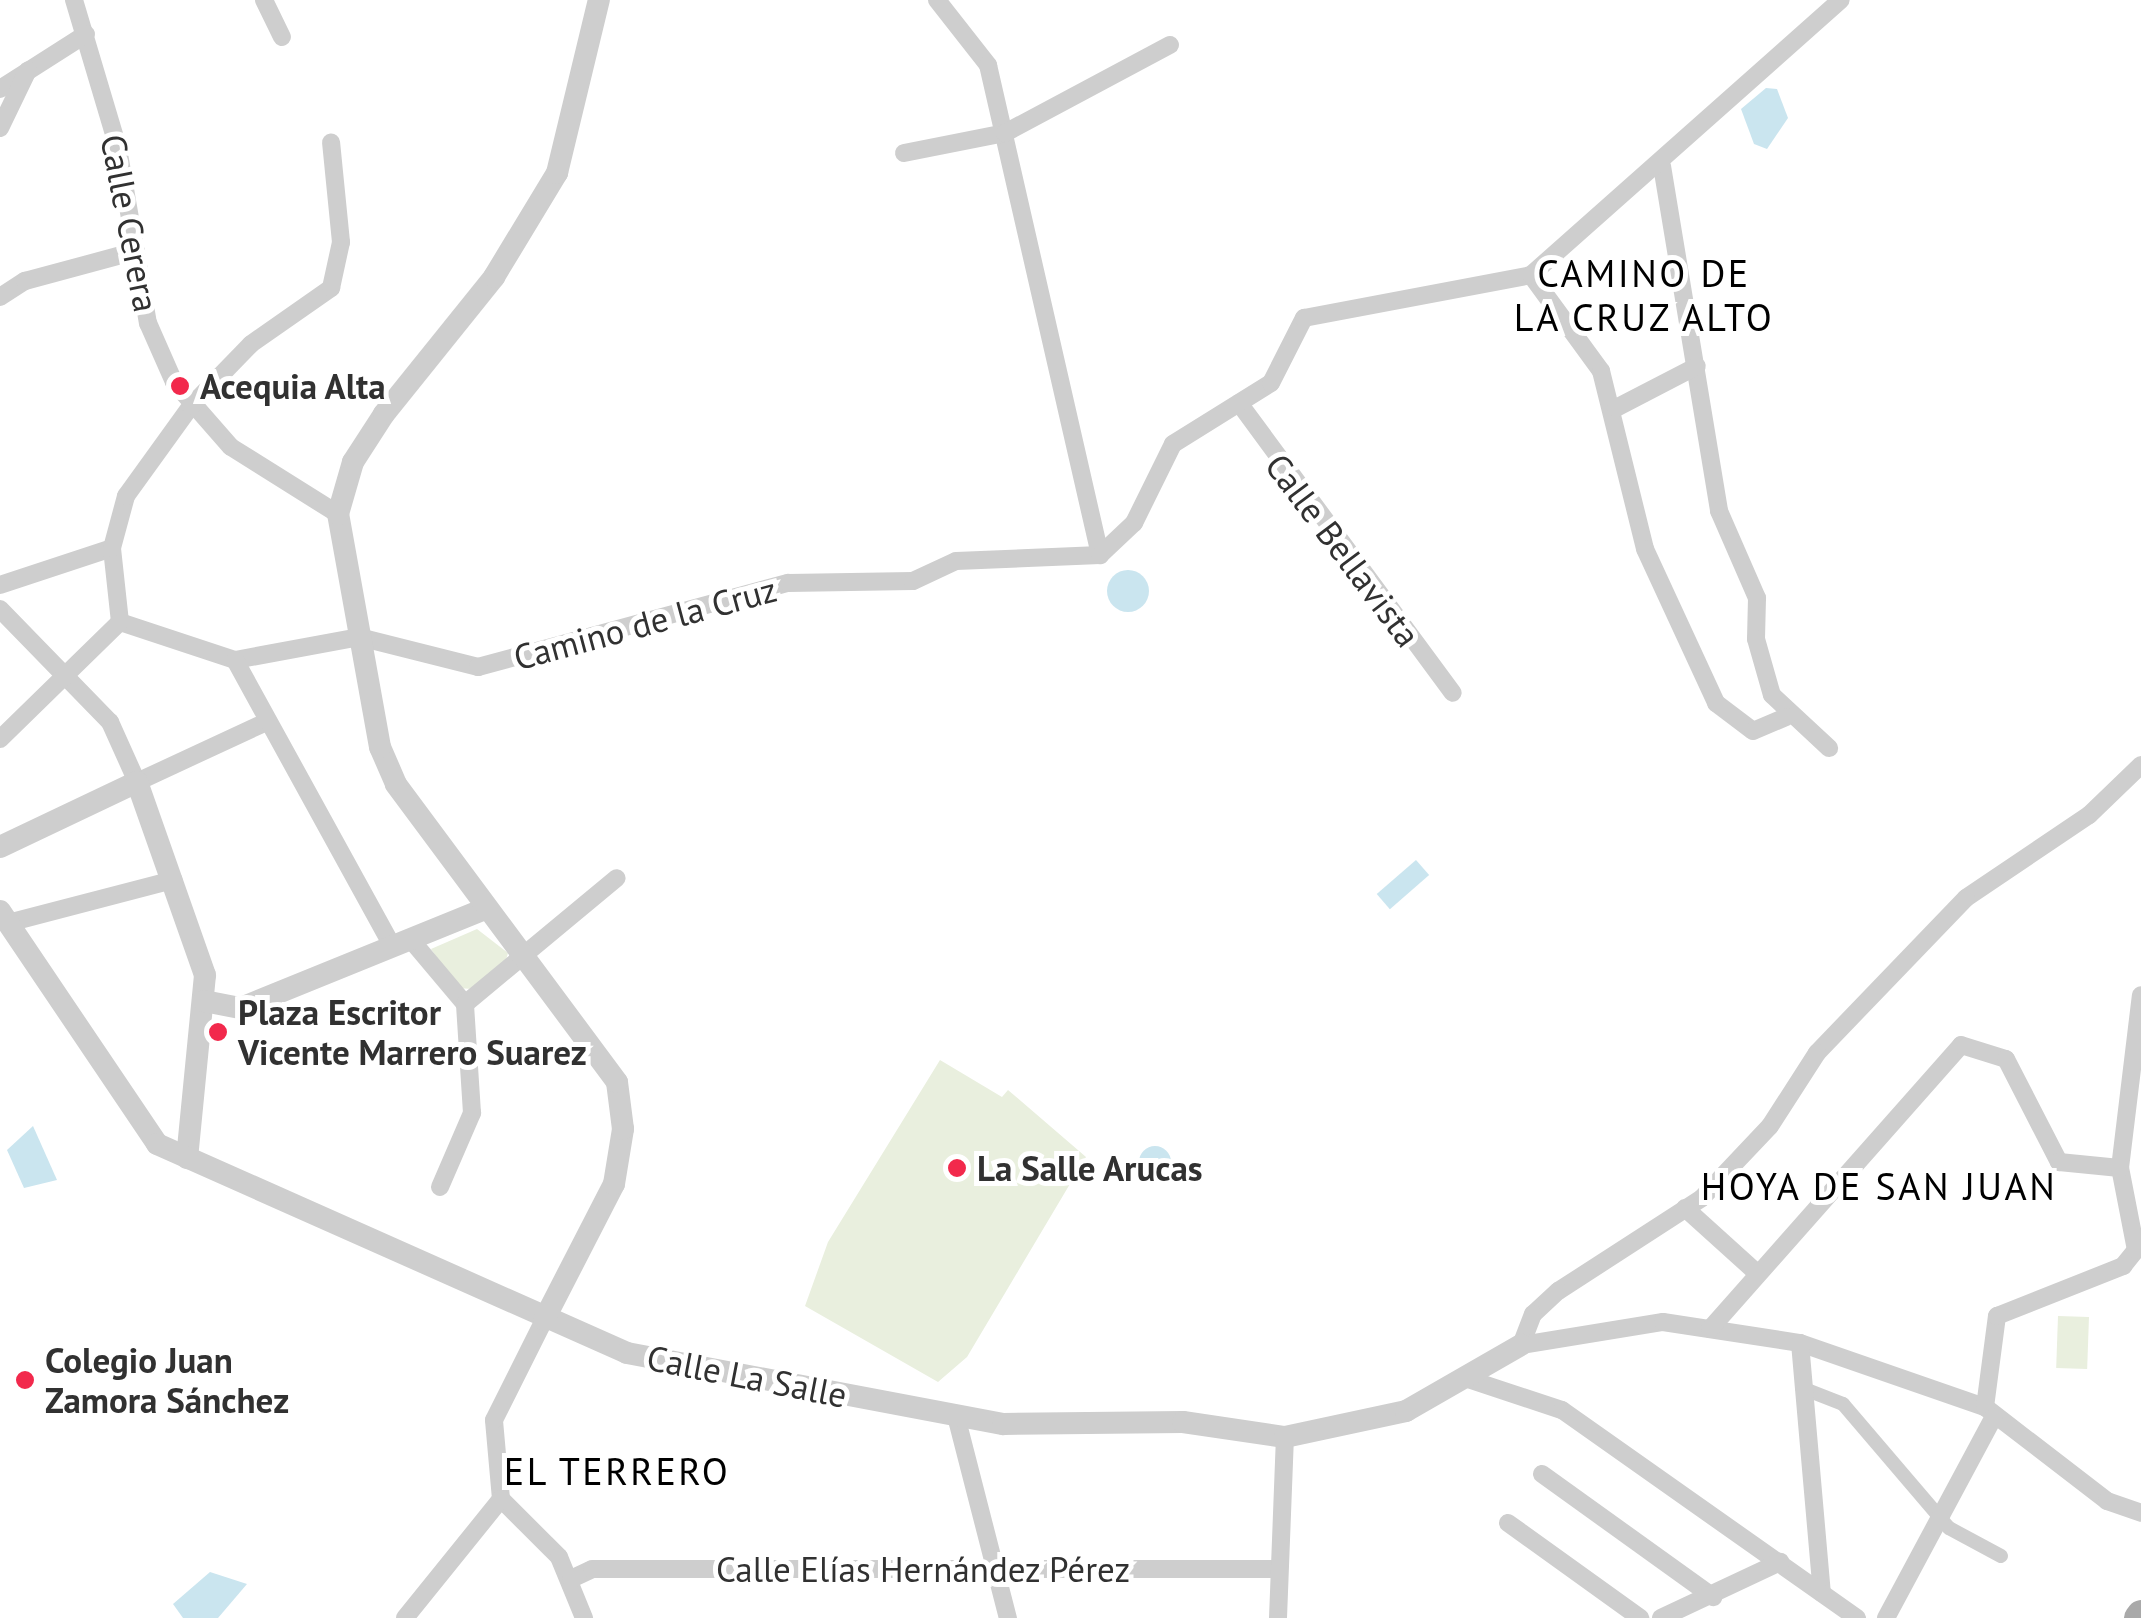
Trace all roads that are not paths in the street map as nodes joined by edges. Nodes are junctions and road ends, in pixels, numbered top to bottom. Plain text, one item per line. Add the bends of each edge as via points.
1 (74, 0) edge
2 (264, 0) edge
3 (599, 0) edge
4 (937, 0) edge
5 (1840, 0) edge
6 (86, 34) junction
7 (282, 38) dead end
8 (1170, 45) dead end
9 (28, 69) junction
10 (0, 89) edge
11 (0, 128) edge
12 (1005, 133) junction
13 (331, 142) dead end
14 (904, 152) dead end
15 (1662, 166) junction
16 (136, 251) junction
17 (1531, 275) junction
18 (0, 297) edge
19 (1697, 366) junction
20 (1239, 403) junction
21 (191, 406) junction
22 (1616, 408) junction
23 (338, 514) junction
24 (112, 548) junction
25 (1100, 555) junction
26 (0, 585) edge
27 (0, 610) edge
28 (120, 622) junction
29 (358, 637) junction
30 (235, 660) junction
31 (66, 676) junction
32 (1453, 694) dead end
33 (1786, 717) junction
34 (266, 722) junction
35 (0, 739) edge
36 (1828, 748) dead end
37 (2141, 765) edge
38 (137, 782) junction
39 (0, 848) edge
40 (617, 878) dead end
41 (174, 880) junction
42 (486, 910) junction
43 (4, 917) edge
44 (402, 944) junction
45 (523, 957) junction
46 (2141, 995) edge
47 (204, 1001) junction
48 (465, 1004) junction
49 (186, 1158) junction
50 (2120, 1168) junction
51 (440, 1187) dead end
52 (1685, 1208) junction
53 (1758, 1274) junction
54 (544, 1320) junction
55 (1710, 1329) junction
56 (1800, 1343) junction
57 (1521, 1345) junction
58 (1468, 1379) junction
59 (1802, 1388) junction
60 (1990, 1412) junction
61 (956, 1416) junction
62 (1284, 1437) junction
63 (1542, 1474) dead end
64 (501, 1499) junction
65 (2141, 1513) edge
66 (1940, 1518) junction
67 (1508, 1523) dead end
68 (2001, 1556) dead end
69 (1780, 1562) junction
70 (1820, 1568) junction
71 (1278, 1569) junction
72 (995, 1570) junction
73 (1795, 1574) junction
74 (571, 1579) junction
75 (1822, 1593) junction
76 (1713, 1597) junction
77 (405, 1618) edge
78 (584, 1618) edge
79 (1008, 1618) edge
80 (1278, 1618) edge
81 (1640, 1618) edge
82 (1661, 1618) edge
83 (1857, 1618) edge
84 (1886, 1618) edge

1 - 6 street, Calle Cerera
2 - 7 street
3 - 23 street via 557,172 494,276 353,462
4 - 12 street via 988,65
5 - 15 street
6 - 9 street
6 - 16 street, Calle Cerera
8 - 12 street
9 - 10 street
9 - 11 street
12 - 14 street
12 - 25 street
13 - 21 street via 341,242 331,288 289,312
15 - 17 street
15 - 19 street
16 - 18 street via 25,281
16 - 21 street, Calle Cerera via 154,341
17 - 20 street via 1304,318 1271,382
17 - 22 street via 1601,371
19 - 22 street
19 - 33 street via 1720,511 1757,598 1756,639
20 - 25 street via 1174,444 1134,523
20 - 32 street, Calle Bellavista
21 - 23 street, Calle Cerera via 231,447
21 - 24 street via 126,496
22 - 33 street via 1645,550 1716,703 1753,732
23 - 29 street
24 - 26 street
24 - 28 street
25 - 29 street, Camino de la Cruz via 956,561 912,581 788,583 478,667
27 - 31 street
28 - 30 street
28 - 31 street
29 - 30 street
29 - 42 street via 396,784
30 - 34 street
31 - 35 street
31 - 38 street via 110,722
33 - 36 street
34 - 38 street
34 - 44 street
37 - 52 street via 2090,815 1966,898 1818,1053 1770,1126
38 - 39 street
38 - 41 street
40 - 45 street
41 - 43 street
41 - 47 street via 200,951
42 - 44 street
42 - 45 street
43 - 49 street, Calle La Salle via 157,1144
44 - 47 street via 241,1008
44 - 48 street
45 - 48 street
45 - 54 street via 617,1082 623,1130 614,1184
46 - 50 street
47 - 49 street
48 - 51 street via 472,1113
49 - 54 street, Calle La Salle
50 - 53 street via 2059,1162 2006,1059 1961,1045
50 - 60 street via 2136,1250 2123,1266 1997,1316
52 - 53 street
52 - 57 street via 1558,1291 1533,1314
53 - 55 street
54 - 61 street, Calle La Salle via 628,1353
54 - 64 street via 494,1420
55 - 56 street
55 - 57 street via 1663,1322
56 - 59 street
56 - 60 street
57 - 58 street
58 - 62 street via 1406,1411
58 - 69 street via 1562,1410
59 - 66 street via 1844,1404
59 - 70 street
60 - 65 street via 2107,1501
60 - 66 street
61 - 62 street, Calle La Salle via 1003,1424 1248,1426
61 - 72 street
62 - 71 street
63 - 76 street
64 - 74 street via 538,1528
64 - 77 street
66 - 68 street
66 - 84 street
67 - 81 street
69 - 73 street
69 - 76 street
70 - 73 street
70 - 75 street
71 - 72 street, Calle Elías Hernández Pérez
71 - 80 street
72 - 74 street, Calle Elías Hernández Pérez via 592,1569
72 - 79 street
73 - 75 street
74 - 78 street
75 - 83 street
76 - 82 street

